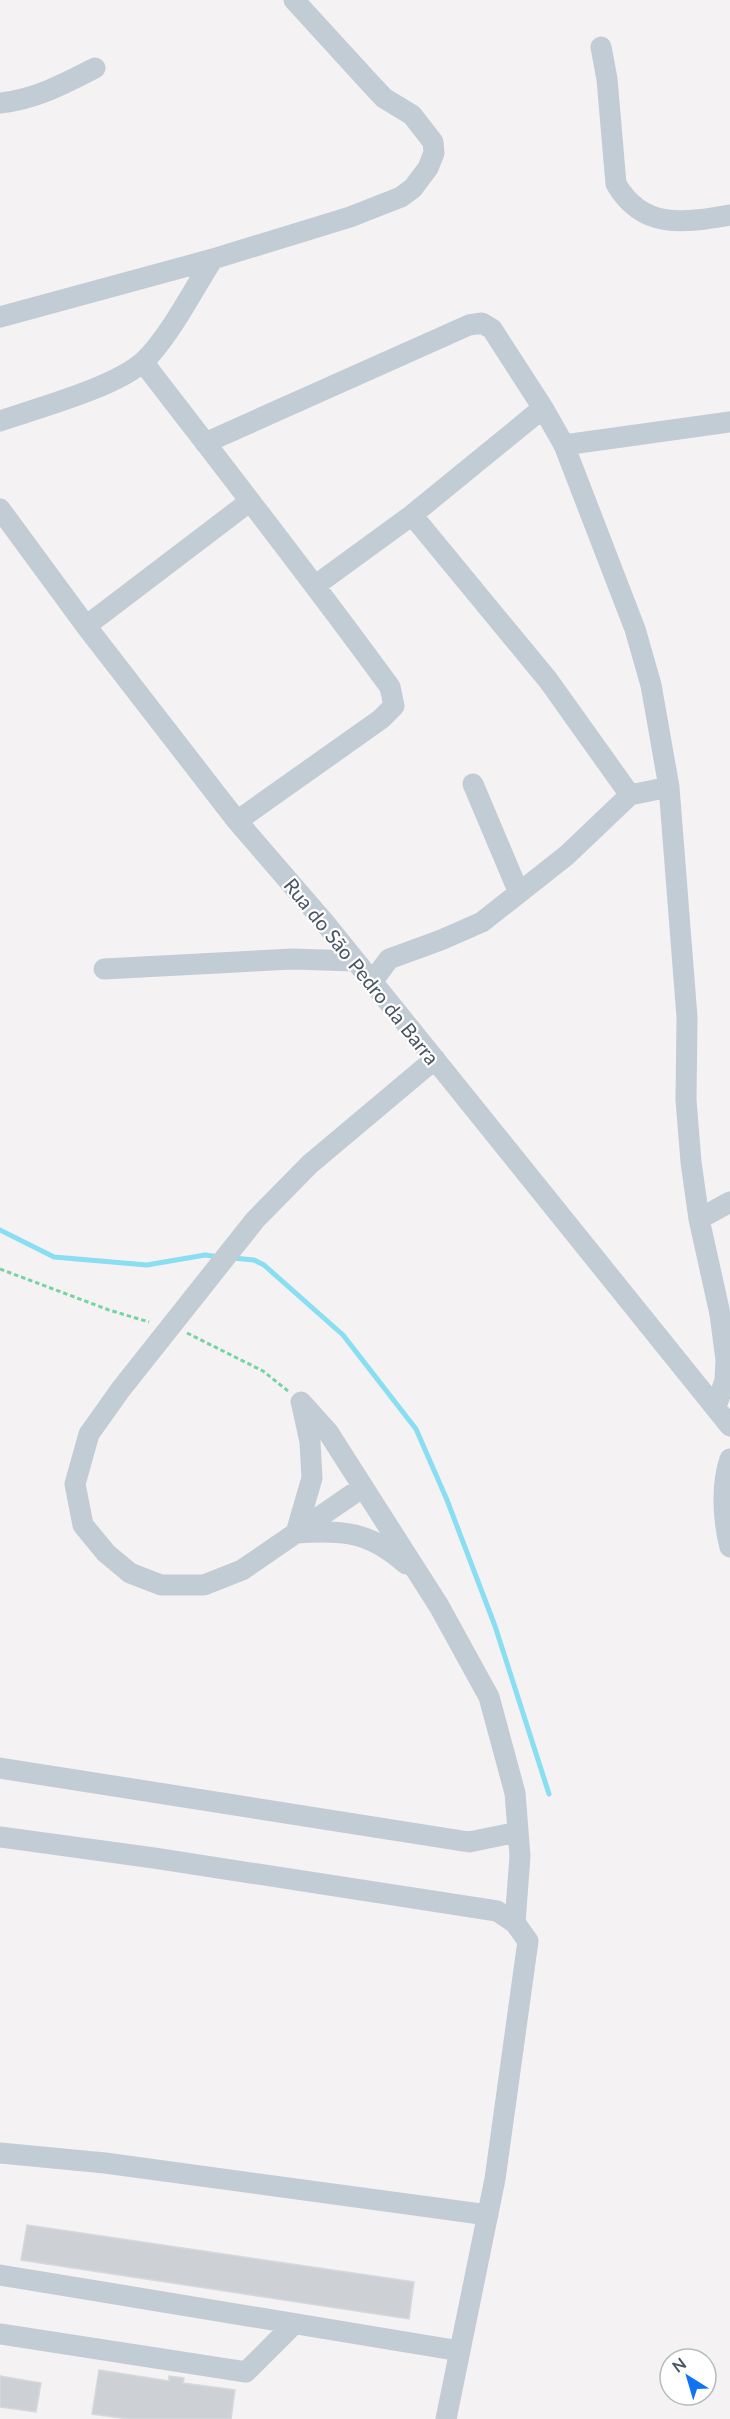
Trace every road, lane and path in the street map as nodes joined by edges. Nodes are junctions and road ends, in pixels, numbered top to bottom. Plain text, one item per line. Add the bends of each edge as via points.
1 (294, 0) edge
2 (602, 47) dead end
3 (96, 68) dead end
4 (0, 103) edge
5 (730, 215) edge
6 (213, 259) junction
7 (0, 317) edge
8 (143, 362) junction
9 (543, 408) junction
10 (0, 422) edge
11 (730, 422) edge
12 (205, 443) junction
13 (564, 445) junction
14 (249, 502) junction
15 (0, 509) edge
16 (412, 515) junction
17 (316, 585) junction
18 (86, 626) junction
19 (473, 784) dead end
20 (669, 787) junction
21 (630, 795) junction
22 (237, 821) junction
23 (519, 893) junction
24 (356, 961) junction
25 (104, 969) dead end
26 (372, 982) junction
27 (435, 1059) junction
28 (730, 1202) edge
29 (699, 1219) junction
30 (716, 1407) junction
31 (730, 1426) edge
32 (730, 1459) edge
33 (363, 1487) junction
34 (296, 1533) junction
35 (730, 1547) edge
36 (420, 1576) junction
37 (0, 1768) edge
38 (518, 1832) junction
39 (0, 1837) edge
40 (515, 1923) junction
41 (0, 2153) edge
42 (488, 2215) junction
43 (0, 2275) edge
44 (294, 2324) junction
45 (0, 2334) edge
46 (460, 2351) junction
47 (447, 2419) edge

1 - 6 street via 384,98 412,115 423,127 433,141 434,153 413,188 401,197 350,217
2 - 5 street via 616,184 622,195 649,217 701,220
3 - 4 street via 50,92
6 - 7 street
6 - 8 street
8 - 10 street via 102,385
8 - 12 street
9 - 12 street via 492,328 482,323 468,325
9 - 13 street
9 - 16 street
11 - 13 street
12 - 14 street
13 - 20 street via 635,629 651,685
14 - 17 street
14 - 18 street
15 - 18 street, Rua do São Pedro da Barra
16 - 17 street
16 - 21 street via 548,680
17 - 22 street via 390,687 394,706
18 - 22 street, Rua do São Pedro da Barra
19 - 23 street
20 - 21 street
20 - 29 street via 687,1017 686,1100
21 - 23 street via 567,855
22 - 24 street, Rua do São Pedro da Barra
23 - 26 street via 482,922 389,959
24 - 25 street via 292,959
24 - 26 street, Rua do São Pedro da Barra
26 - 27 street, Rua do São Pedro da Barra
27 - 30 street, Rua do São Pedro da Barra
27 - 34 street via 310,1164 255,1220 89,1434 75,1484 82,1525 130,1573 161,1585 204,1585 242,1570
28 - 29 street
29 - 30 street via 726,1360 725,1380
30 - 31 street, Rua do São Pedro da Barra
32 - 35 street via 725,1473 725,1506
33 - 34 street
33 - 34 street via 328,1432 301,1401 310,1442 312,1478
33 - 36 street
34 - 36 street via 336,1531 373,1541
36 - 38 street via 489,1697 515,1793
37 - 38 street via 469,1842
38 - 40 street
39 - 40 street via 497,1911
40 - 42 street via 528,1941
41 - 42 street via 105,2163
42 - 46 street
43 - 44 street
44 - 45 street via 246,2372
44 - 46 street
46 - 47 street

